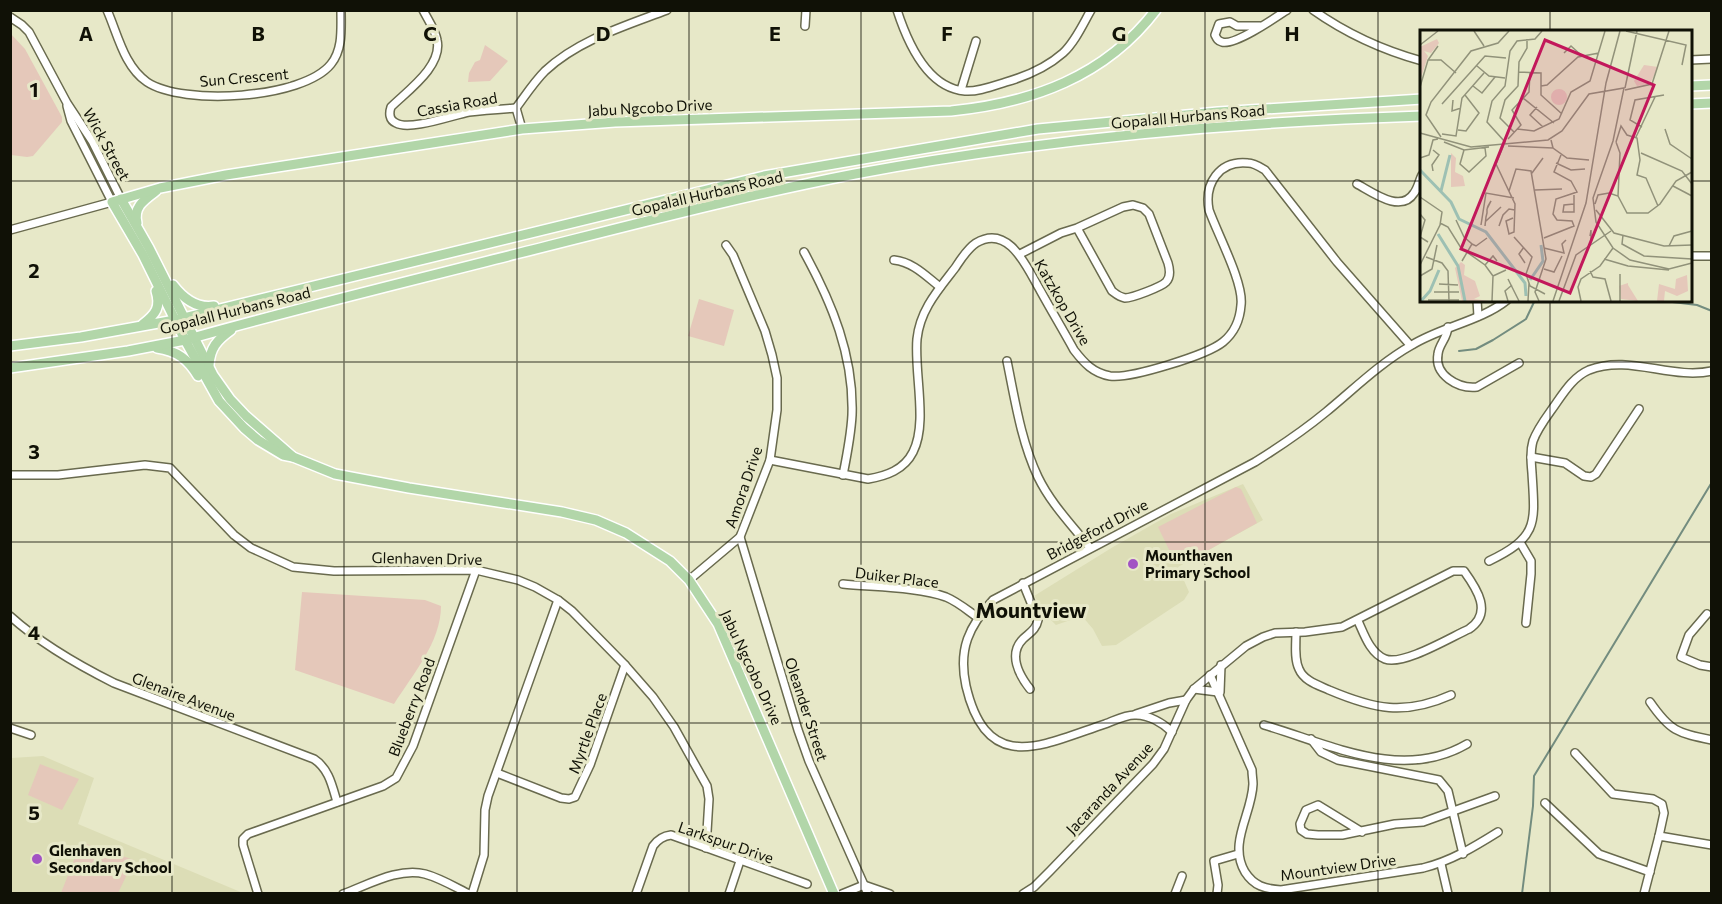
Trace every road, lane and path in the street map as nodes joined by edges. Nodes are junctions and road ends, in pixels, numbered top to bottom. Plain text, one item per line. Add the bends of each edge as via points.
1 (107, 10) edge
2 (341, 10) edge
3 (423, 10) edge
4 (667, 10) edge
5 (806, 10) edge
6 (897, 10) edge
7 (1091, 10) edge
8 (1156, 10) edge
9 (1287, 10) edge
10 (1314, 10) edge
11 (10, 17) edge
12 (805, 26) dead end
13 (1260, 26) junction
14 (976, 41) dead end
15 (1712, 59) edge
16 (1692, 60) edge
17 (1420, 61) edge
18 (1712, 85) edge
19 (1692, 86) edge
20 (960, 90) junction
21 (1420, 99) edge
22 (1712, 103) edge
23 (1692, 104) edge
24 (516, 108) junction
25 (1420, 116) edge
26 (522, 129) junction
27 (1420, 180) edge
28 (1357, 184) dead end
29 (160, 188) junction
30 (117, 201) junction
31 (1077, 228) junction
32 (10, 230) edge
33 (140, 233) junction
34 (726, 245) dead end
35 (804, 252) dead end
36 (1020, 254) junction
37 (1692, 256) edge
38 (1712, 256) edge
39 (894, 260) dead end
40 (157, 264) junction
41 (152, 274) junction
42 (940, 287) junction
43 (254, 300) junction
44 (1477, 302) edge
45 (1503, 302) edge
46 (1478, 316) junction
47 (184, 317) junction
48 (174, 320) junction
49 (141, 326) junction
50 (235, 327) junction
51 (1448, 327) junction
52 (195, 337) junction
53 (185, 340) junction
54 (1410, 345) junction
55 (10, 346) edge
56 (151, 346) junction
57 (1007, 361) dead end
58 (1520, 363) dead end
59 (209, 367) junction
60 (10, 368) edge
61 (1712, 371) edge
62 (219, 401) junction
63 (1639, 409) dead end
64 (293, 457) junction
65 (1531, 457) junction
66 (770, 460) junction
67 (10, 475) edge
68 (843, 475) junction
69 (740, 537) junction
70 (1521, 544) junction
71 (1090, 548) junction
72 (1490, 561) dead end
73 (476, 570) junction
74 (689, 580) junction
75 (843, 584) dead end
76 (1023, 584) junction
77 (558, 600) junction
78 (1707, 614) dead end
79 (10, 616) edge
80 (977, 617) junction
81 (1358, 621) junction
82 (1526, 623) dead end
83 (1296, 632) junction
84 (625, 665) junction
85 (1221, 665) junction
86 (1712, 667) edge
87 (1210, 675) junction
88 (1030, 689) dead end
89 (1194, 689) junction
90 (1219, 694) junction
91 (1451, 695) dead end
92 (1186, 700) junction
93 (1650, 702) dead end
94 (1133, 714) junction
95 (1264, 726) dead end
96 (10, 728) edge
97 (1172, 732) junction
98 (32, 735) dead end
99 (1311, 739) junction
100 (1712, 740) edge
101 (1467, 744) dead end
102 (1575, 753) dead end
103 (497, 773) junction
104 (1495, 796) dead end
105 (337, 802) junction
106 (1545, 803) dead end
107 (1452, 810) junction
108 (1362, 832) junction
109 (1498, 832) dead end
110 (1659, 836) junction
111 (1712, 844) edge
112 (706, 848) junction
113 (1238, 854) junction
114 (1463, 854) junction
115 (740, 861) junction
116 (1441, 864) junction
117 (1650, 872) junction
118 (1182, 876) dead end
119 (807, 884) dead end
120 (864, 885) junction
121 (258, 894) edge
122 (343, 894) edge
123 (470, 894) edge
124 (636, 894) edge
125 (729, 894) edge
126 (834, 894) edge
127 (842, 894) edge
128 (868, 894) edge
129 (890, 894) edge
130 (1023, 894) edge
131 (1175, 894) edge
132 (1217, 894) edge
133 (1448, 894) edge
134 (1644, 894) edge

1 - 2 street, Sun Crescent via 130,63 140,76 161,89 204,97 297,86 322,73 338,52
3 - 24 street, Cassia Road via 438,49 423,76 391,107 392,119 412,125
4 - 24 street via 564,56 544,72
5 - 12 street
6 - 20 street via 904,32 929,72
7 - 20 street via 1064,51 1047,65 987,88
8 - 26 main road, Jabu Ngcobo Drive via 1116,50 1084,73 1048,91 982,108
9 - 13 street
10 - 17 street via 1358,39
11 - 30 street, Wick Street via 29,32 67,103 71,121
13 - 13 street via 1231,42 1223,43 1215,35 1219,24 1225,22
14 - 20 street
15 - 16 street
18 - 19 main road
21 - 43 main road, Gopalall Hurbans Road via 1038,129 892,153 764,176
22 - 23 main road
24 - 26 street
25 - 50 main road, Gopalall Hurbans Road via 1233,126 1037,146 856,174 558,244
26 - 29 main road, Jabu Ngcobo Drive
27 - 28 street via 1414,194 1399,202 1386,200
29 - 30 main road, Jabu Ngcobo Drive
29 - 33 main road via 136,211
30 - 32 street
30 - 33 main road, Jabu Ngcobo Drive
30 - 41 main road, Jabu Ngcobo Drive
31 - 31 street via 1123,207 1143,208 1168,263 1167,281 1126,298 1119,296 1112,291
31 - 36 street via 1060,232
33 - 40 main road, Jabu Ngcobo Drive
34 - 66 street, Amora Drive via 765,331 777,378
35 - 68 street via 828,300 845,350 852,415
36 - 42 street, Katzkop Drive via 1003,240 983,240 967,252
36 - 54 street, Katzkop Drive via 1074,350 1095,372 1125,377 1212,349 1235,328 1242,302 1206,197 1218,173 1227,166 1250,162 1266,170 1337,262
37 - 38 street
39 - 42 street via 904,261
40 - 43 main road via 188,301 207,307
40 - 47 main road, Jabu Ngcobo Drive
41 - 48 main road, Jabu Ngcobo Drive
41 - 49 main road via 158,306 153,317
42 - 68 street, Katzkop Drive via 922,317 917,338 920,435 912,454 898,470 882,477
43 - 47 main road, Gopalall Hurbans Road
44 - 46 street
45 - 46 street, Bridgeford Drive
46 - 51 street, Bridgeford Drive
47 - 48 main road, Gopalall Hurbans Road
47 - 52 main road, Jabu Ngcobo Drive
48 - 49 main road, Gopalall Hurbans Road
48 - 53 main road, Jabu Ngcobo Drive
49 - 55 main road, Gopalall Hurbans Road
50 - 52 main road, Gopalall Hurbans Road
50 - 59 main road via 215,343
51 - 54 street, Bridgeford Drive
51 - 58 street via 1437,356 1450,381 1477,387
52 - 53 main road, Gopalall Hurbans Road
52 - 59 main road, Jabu Ngcobo Drive
53 - 56 main road, Gopalall Hurbans Road
53 - 62 main road, Jabu Ngcobo Drive
54 - 71 street, Bridgeford Drive via 1284,444
56 - 60 main road, Gopalall Hurbans Road
56 - 62 main road via 183,357
57 - 71 street via 1023,440 1039,478 1057,508
59 - 64 main road, Jabu Ngcobo Drive via 230,399
61 - 65 street via 1687,374 1618,364 1588,370 1566,388 1540,427
62 - 64 main road, Jabu Ngcobo Drive via 258,440
63 - 65 street via 1591,477 1565,463
64 - 74 main road, Jabu Ngcobo Drive via 335,474 596,520 649,546
65 - 70 street via 1533,521
66 - 68 street, Katzkop Drive
66 - 69 street, Amora Drive
67 - 73 street, Glenhaven Drive via 58,475 145,465 170,468 234,535 251,548 293,567 334,572
69 - 74 street, Amora Drive
69 - 120 street, Oleander Street via 809,761
70 - 72 street
70 - 82 street via 1531,561 1532,574
71 - 76 street, Bridgeford Drive
73 - 77 street, Glenhaven Drive via 518,580
73 - 105 street, Blueberry Road via 405,763 396,778 383,786
74 - 126 main road, Jabu Ngcobo Drive via 730,650
75 - 80 street, Duiker Place via 944,596
76 - 80 street, Bridgeford Drive via 993,600
76 - 88 street via 1038,620 1020,642 1016,659
77 - 84 street, Glenhaven Drive
77 - 103 street
78 - 86 street via 1689,635 1681,657
79 - 105 street, Glenaire Avenue via 87,670 114,683 314,759 327,772
80 - 94 street, Bridgeford Drive via 966,641 963,672 977,719 997,741 1024,748
81 - 81 street, Jacaranda Avenue via 1453,572 1464,571 1482,607 1478,622 1469,628 1396,660 1386,660 1376,653
81 - 83 street, Jacaranda Avenue via 1334,629
83 - 85 street, Jacaranda Avenue via 1263,637
83 - 91 street via 1297,664 1303,675 1359,702 1402,708
84 - 103 street, Myrtle Place via 575,797 561,798
84 - 112 street, Glenhaven Drive via 674,727 707,786
85 - 87 street, Jacaranda Avenue
85 - 90 street
87 - 89 street, Jacaranda Avenue
87 - 90 street
89 - 90 street
89 - 92 street, Jacaranda Avenue
90 - 113 street via 1252,770 1253,785
92 - 94 street, Bridgeford Drive
92 - 97 street, Jacaranda Avenue
93 - 100 street via 1678,732
94 - 97 street via 1152,719
95 - 99 street
96 - 98 street
97 - 130 street, Jacaranda Avenue via 1154,764
99 - 101 street via 1395,761 1432,759
99 - 107 street via 1321,752 1338,760 1439,780 1448,791
102 - 110 street via 1612,794 1653,799 1662,804
103 - 123 street via 485,810 484,855
104 - 107 street
105 - 121 street, Blueberry Road via 243,839
106 - 117 street via 1599,854
107 - 108 street via 1424,822
107 - 114 street
108 - 108 street via 1307,834 1300,824 1306,810 1318,805
109 - 114 street, Mountview Drive
110 - 111 street
110 - 117 street
112 - 115 street, Larkspur Drive
112 - 124 street, Larkspur Drive via 671,835 657,840
113 - 116 street, Mountview Drive via 1250,880 1267,889 1281,890
113 - 132 street via 1215,861
114 - 116 street, Mountview Drive
115 - 119 street, Larkspur Drive
115 - 125 street
116 - 133 street
117 - 134 street
118 - 131 street
120 - 127 street
120 - 128 street, Oleander Street
120 - 129 street
122 - 123 street via 411,872 425,874

